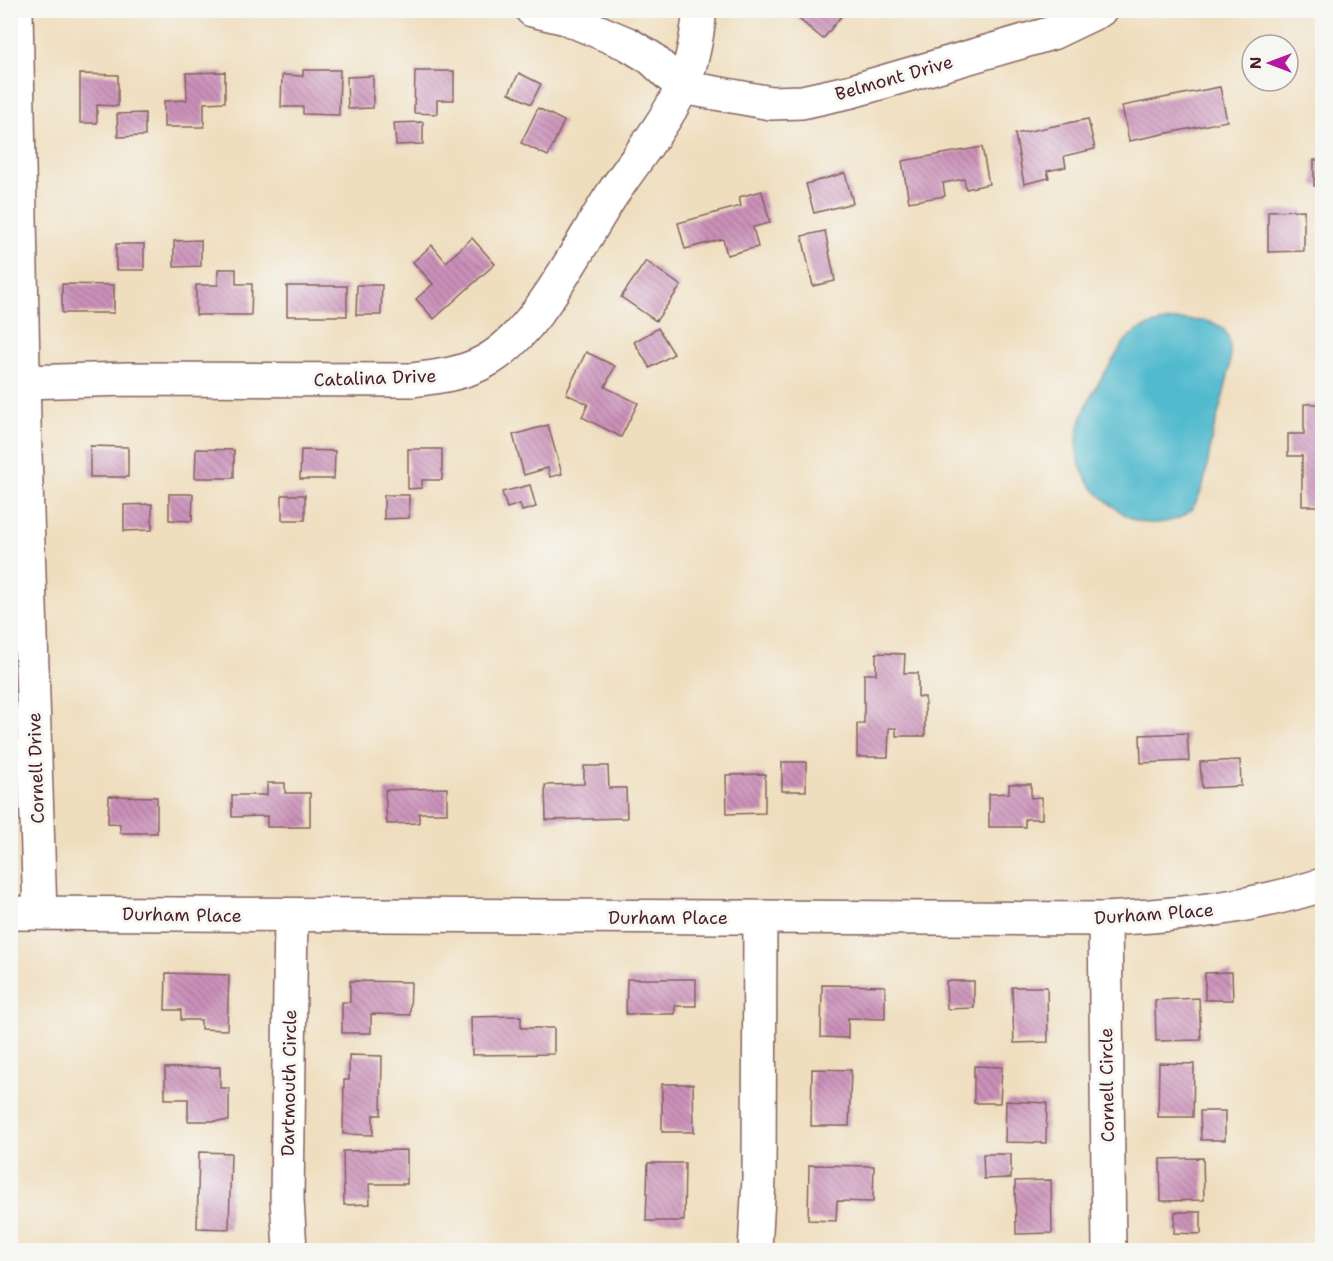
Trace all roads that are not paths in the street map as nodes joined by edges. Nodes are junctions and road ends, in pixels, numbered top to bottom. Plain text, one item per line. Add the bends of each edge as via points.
1 (16, 10) edge
2 (532, 10) edge
3 (700, 10) edge
4 (1100, 10) edge
5 (682, 87) junction
6 (24, 382) junction
7 (1323, 885) edge
8 (25, 913) edge
9 (291, 916) junction
10 (760, 918) junction
11 (1105, 919) junction
12 (290, 1251) edge
13 (755, 1251) edge
14 (1109, 1251) edge

1 - 6 street, Cornell Drive
2 - 5 street via 566,18 628,44 651,58
3 - 5 street, Catalina Drive via 697,38
4 - 5 street, Belmont Drive via 1052,33 802,102 771,103
5 - 6 street, Catalina Drive via 662,126 612,194 535,316 516,338 486,362 447,376 411,380
6 - 8 street, Cornell Drive
7 - 11 street, Durham Place via 1216,910
8 - 9 street, Durham Place
9 - 10 street, Durham Place
9 - 12 street, Dartmouth Circle via 287,1199
10 - 11 street, Durham Place
10 - 13 street
11 - 14 street, Cornell Circle

